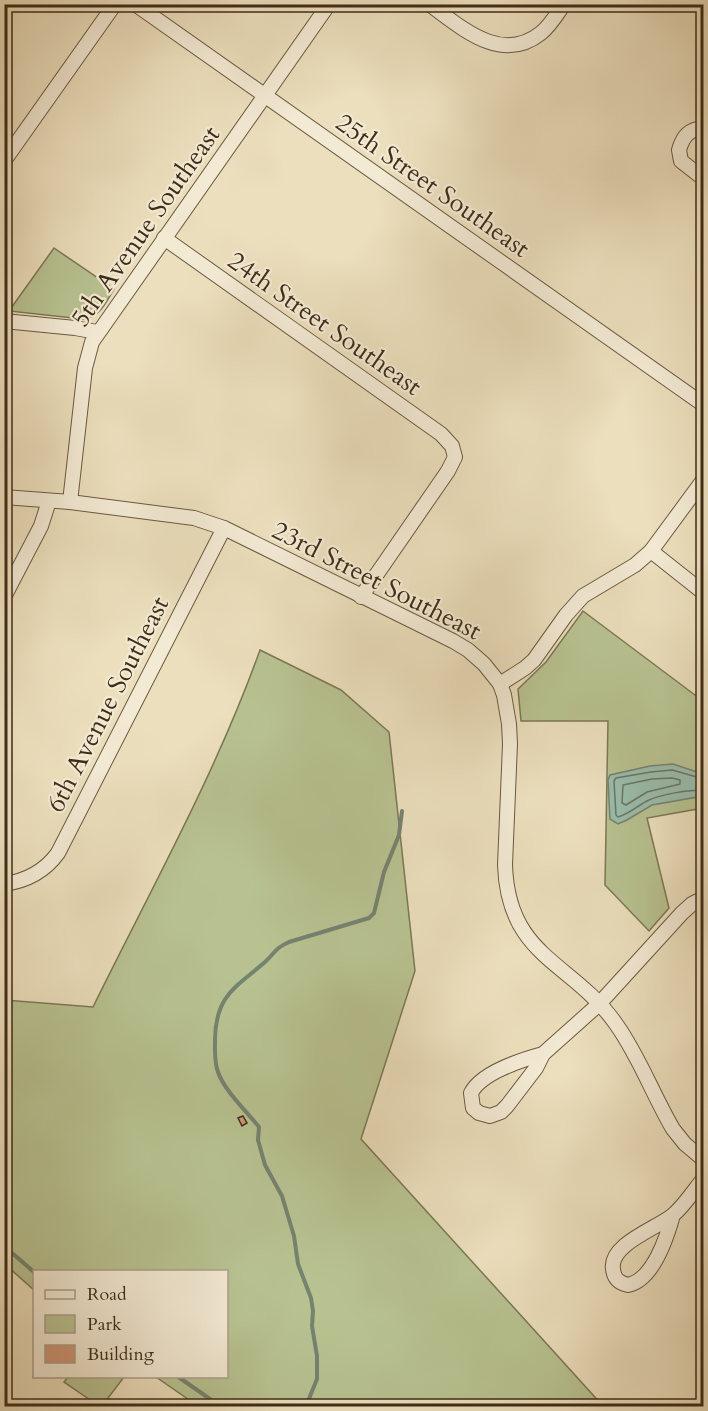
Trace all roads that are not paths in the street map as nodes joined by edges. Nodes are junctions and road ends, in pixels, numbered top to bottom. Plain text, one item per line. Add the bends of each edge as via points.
1 (116, 4) edge
2 (135, 4) edge
3 (329, 4) edge
4 (429, 4) edge
5 (564, 4) edge
6 (266, 97) junction
7 (704, 128) edge
8 (4, 161) edge
9 (704, 179) edge
10 (164, 238) junction
11 (4, 321) edge
12 (97, 332) junction
13 (704, 405) edge
14 (704, 479) edge
15 (4, 497) edge
16 (49, 501) junction
17 (70, 502) junction
18 (224, 528) junction
19 (651, 551) junction
20 (704, 593) edge
21 (4, 597) edge
22 (361, 597) junction
23 (500, 684) junction
24 (9, 884) edge
25 (704, 898) edge
26 (599, 1004) junction
27 (543, 1054) junction
28 (704, 1160) edge
29 (704, 1178) edge
30 (673, 1215) junction

1 - 8 street
2 - 6 street, 25th Street Southeast
3 - 6 street, 5th Avenue Southeast
4 - 5 street via 471,34 503,45 521,43 540,34
6 - 10 street, 5th Avenue Southeast
6 - 13 street, 25th Street Southeast
7 - 9 street via 688,133 679,150 681,161
10 - 12 street, 5th Avenue Southeast
10 - 22 street, 24th Street Southeast via 441,434 454,450 448,471
11 - 12 street
12 - 17 street, 5th Avenue Southeast via 85,368
14 - 19 street
15 - 16 street, 23rd Street Southeast
16 - 17 street, 23rd Street Southeast
16 - 21 street via 41,526
17 - 18 street, 23rd Street Southeast via 194,518
18 - 22 street, 23rd Street Southeast
18 - 24 street, 6th Avenue Southeast via 58,853 36,874
19 - 20 street
19 - 23 street via 583,596 534,660
22 - 23 street, 23rd Street Southeast via 463,647
23 - 26 street, 23rd Street Southeast via 509,724 505,865 510,905 529,939
25 - 26 street via 682,913
26 - 27 street
26 - 28 street, 23rd Street Southeast via 620,1030 673,1129
27 - 27 street via 501,1112 490,1116 473,1108 471,1093 481,1081
29 - 30 street
30 - 30 street via 645,1276 628,1285 617,1280 612,1263 617,1253

